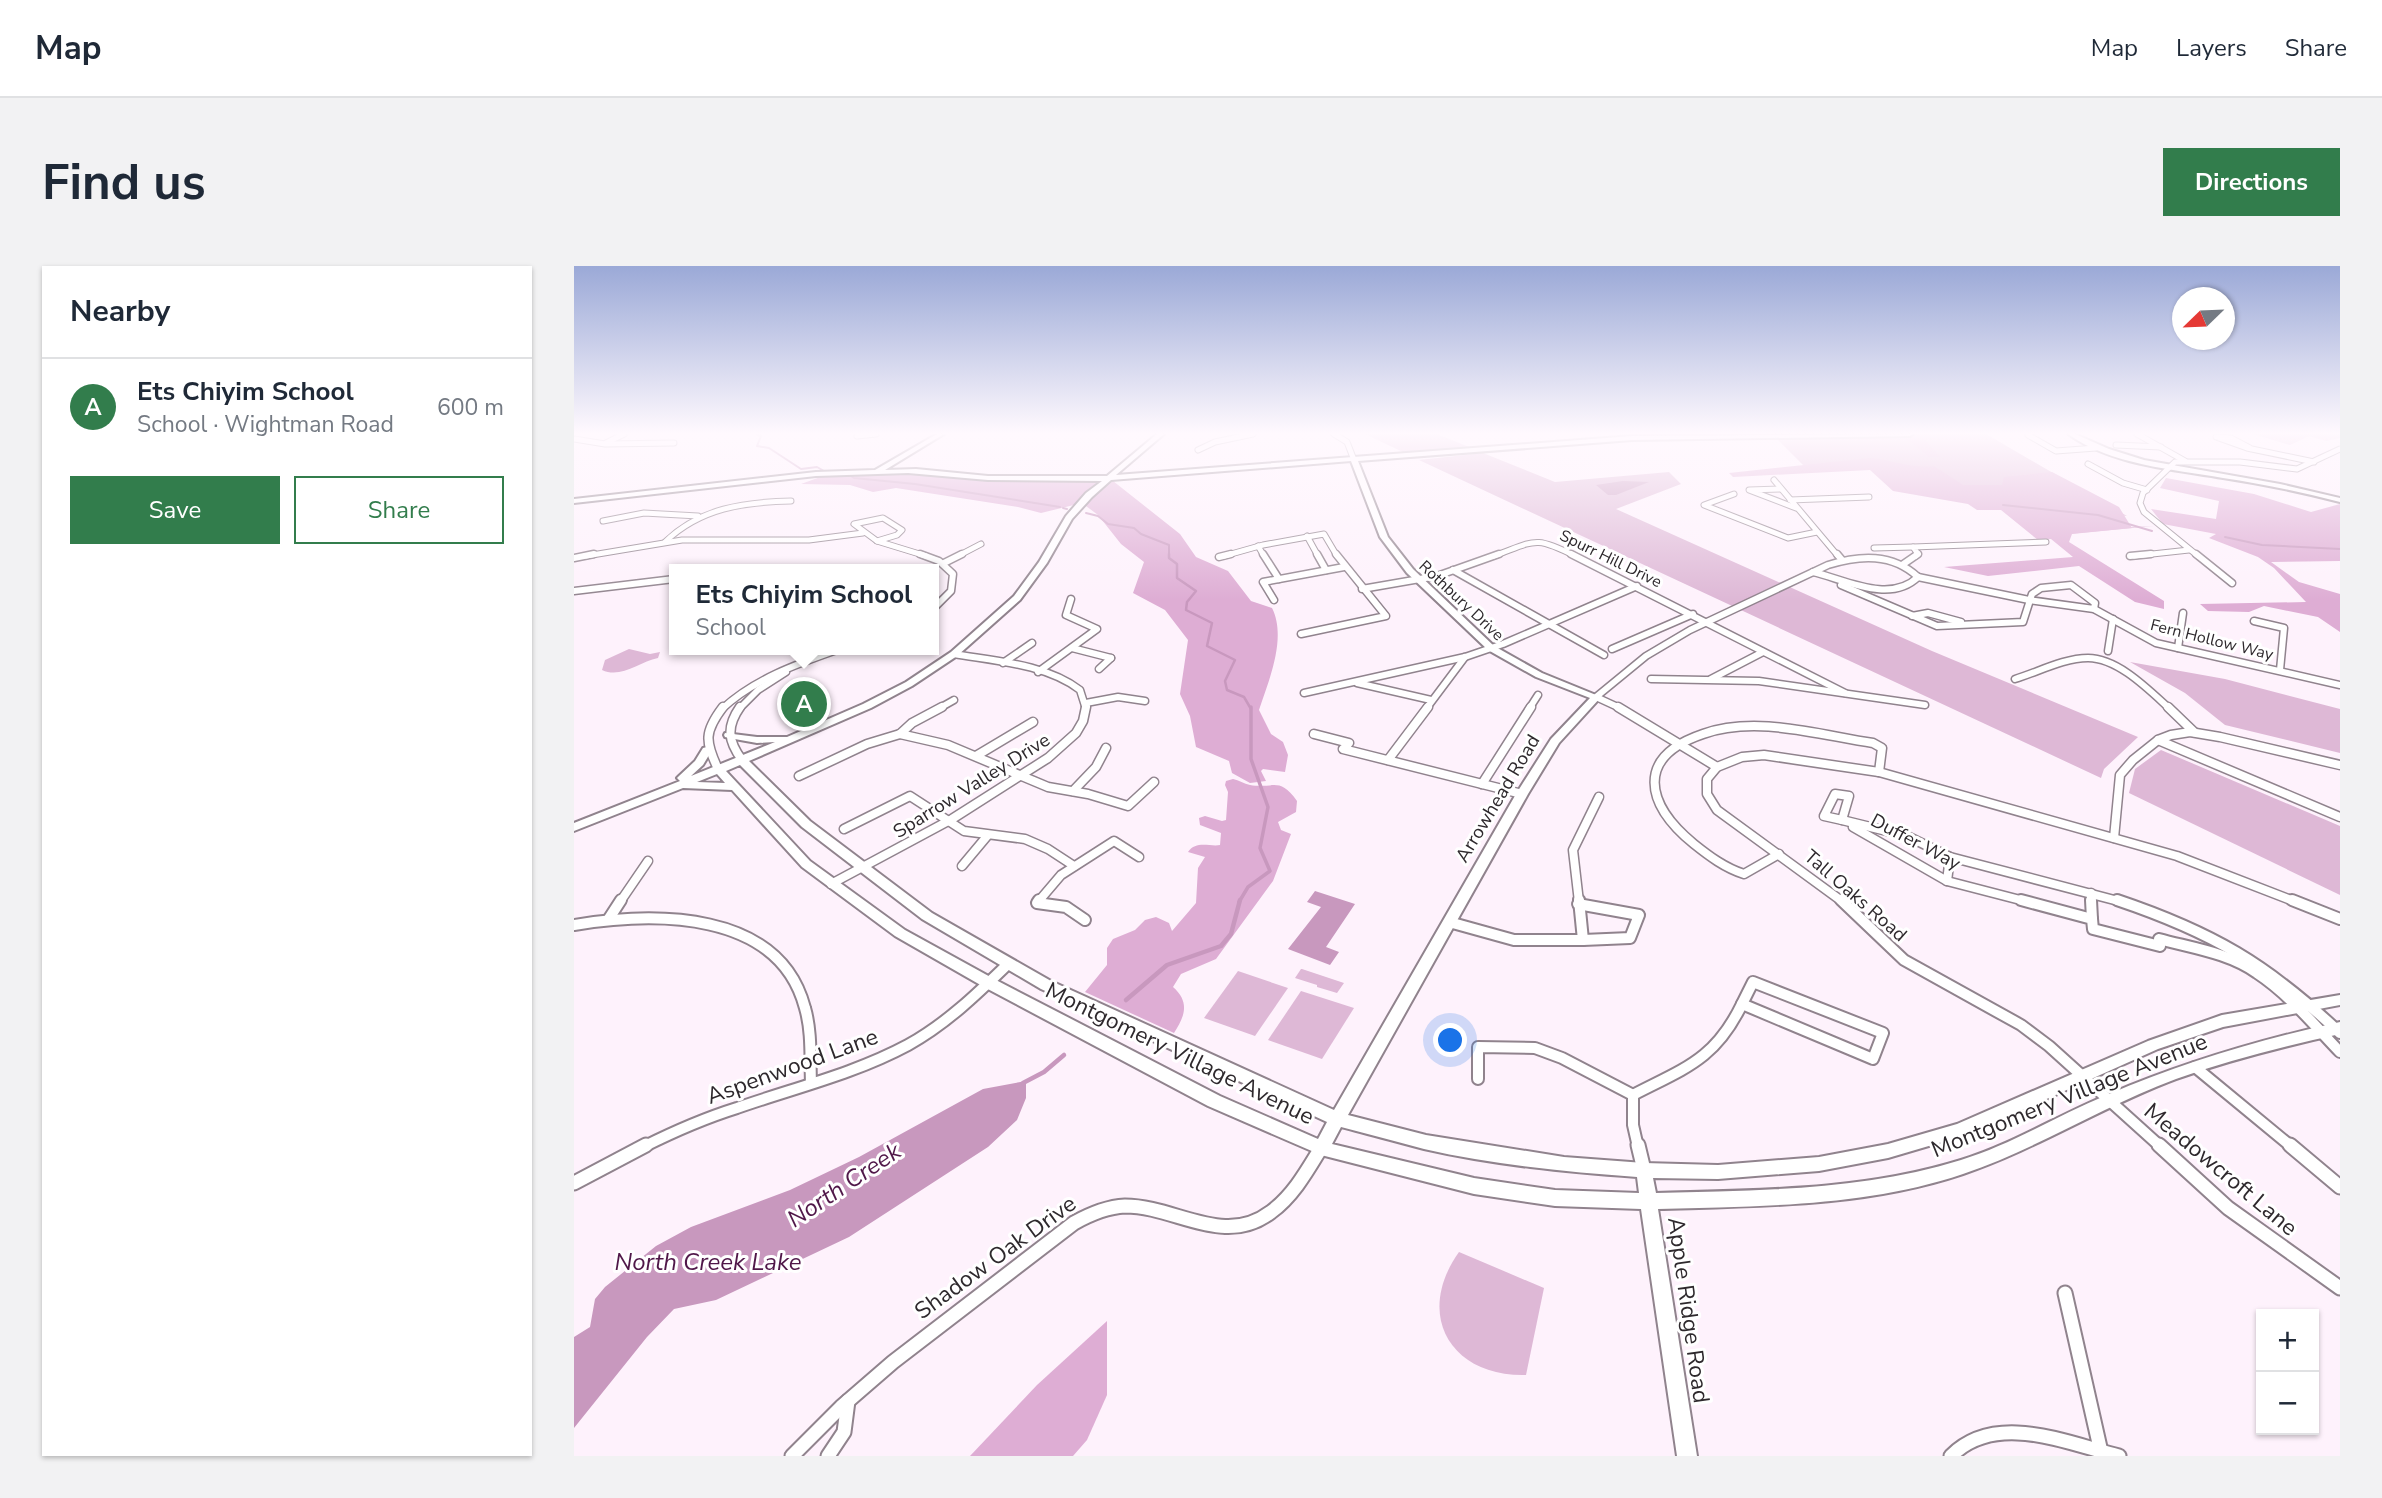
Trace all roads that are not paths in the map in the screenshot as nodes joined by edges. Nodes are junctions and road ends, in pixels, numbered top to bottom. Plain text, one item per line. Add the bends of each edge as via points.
1 (1781, 489) edge
2 (680, 490) edge
3 (1096, 490) edge
4 (1366, 490) edge
5 (1764, 490) edge
6 (2147, 490) edge
7 (2294, 490) edge
8 (1734, 494) dead end
9 (1869, 497) dead end
10 (1790, 500) junction
11 (2340, 500) edge
12 (574, 501) edge
13 (791, 501) dead end
14 (1798, 509) junction
15 (699, 517) junction
16 (603, 521) dead end
17 (1817, 532) junction
18 (863, 533) junction
19 (1307, 536) junction
20 (877, 541) junction
21 (664, 542) junction
22 (2046, 542) dead end
23 (981, 544) dead end
24 (1258, 546) junction
25 (1913, 547) junction
26 (1874, 548) dead end
27 (2189, 550) junction
28 (2130, 556) dead end
29 (1219, 557) dead end
30 (574, 558) edge
31 (1842, 560) junction
32 (944, 563) junction
33 (1830, 564) junction
34 (1902, 565) junction
35 (1344, 567) junction
36 (1326, 570) junction
37 (1453, 570) junction
38 (1813, 572) junction
39 (1838, 577) junction
40 (1918, 577) junction
41 (1279, 579) junction
42 (669, 580) edge
43 (1419, 580) junction
44 (2232, 583) dead end
45 (1841, 585) dead end
46 (1637, 586) junction
47 (1887, 590) junction
48 (574, 591) edge
49 (1364, 592) junction
50 (1071, 599) dead end
51 (1274, 600) dead end
52 (2029, 600) junction
53 (939, 603) edge
54 (1883, 603) junction
55 (2094, 609) junction
56 (2183, 613) dead end
57 (1693, 614) junction
58 (2113, 619) junction
59 (1708, 621) junction
60 (2254, 621) dead end
61 (1548, 623) junction
62 (1301, 634) dead end
63 (1032, 643) dead end
64 (1072, 648) junction
65 (1491, 648) junction
66 (2178, 648) junction
67 (1612, 649) dead end
68 (2108, 650) dead end
69 (1763, 652) junction
70 (954, 654) junction
71 (823, 655) edge
72 (824, 655) edge
73 (1604, 655) dead end
74 (1465, 657) junction
75 (1003, 663) junction
76 (1099, 669) dead end
77 (2280, 670) junction
78 (1038, 672) junction
79 (1651, 679) dead end
80 (2015, 679) dead end
81 (1710, 680) junction
82 (1351, 682) junction
83 (2340, 685) edge
84 (1845, 692) junction
85 (1304, 693) dead end
86 (1538, 695) dead end
87 (1596, 697) junction
88 (954, 700) dead end
89 (1431, 700) junction
90 (1146, 701) dead end
91 (1086, 703) junction
92 (1925, 705) dead end
93 (1033, 722) dead end
94 (2194, 733) junction
95 (900, 734) junction
96 (1314, 734) dead end
97 (729, 735) junction
98 (790, 738) junction
99 (2158, 740) junction
100 (1677, 744) junction
101 (1106, 748) dead end
102 (707, 750) junction
103 (976, 756) junction
104 (740, 758) junction
105 (1388, 760) junction
106 (2340, 765) edge
107 (716, 767) junction
108 (1717, 767) junction
109 (1878, 772) junction
110 (799, 776) dead end
111 (1021, 776) junction
112 (760, 778) junction
113 (680, 782) junction
114 (1154, 782) dead end
115 (1482, 784) junction
116 (733, 787) junction
117 (1073, 791) junction
118 (1522, 794) junction
119 (1599, 797) dead end
120 (2340, 817) edge
121 (947, 822) junction
122 (574, 827) edge
123 (844, 829) dead end
124 (988, 835) junction
125 (2114, 838) junction
126 (1779, 854) junction
127 (1139, 857) dead end
128 (1950, 858) junction
129 (648, 861) dead end
130 (961, 866) dead end
131 (1074, 866) junction
132 (862, 868) junction
133 (1947, 881) junction
134 (831, 884) junction
135 (2091, 893) junction
136 (1578, 904) junction
137 (1085, 919) dead end
138 (2092, 919) junction
139 (2340, 919) edge
140 (608, 920) junction
141 (1449, 922) junction
142 (574, 925) edge
143 (1583, 940) junction
144 (2238, 957) junction
145 (1008, 964) junction
146 (989, 983) junction
147 (2340, 1000) edge
148 (1741, 1003) junction
149 (2303, 1006) junction
150 (2334, 1031) edge
151 (2340, 1052) edge
152 (2195, 1067) junction
153 (2081, 1076) junction
154 (1478, 1079) dead end
155 (811, 1083) junction
156 (1633, 1095) junction
157 (2108, 1101) junction
158 (1337, 1119) junction
159 (1321, 1147) junction
160 (1644, 1170) junction
161 (574, 1183) edge
162 (2340, 1187) edge
163 (1649, 1201) junction
164 (2340, 1289) edge
165 (2065, 1293) dead end
166 (848, 1401) junction
167 (2101, 1452) junction
168 (792, 1456) edge
169 (828, 1456) edge
170 (1687, 1456) edge
171 (1951, 1456) edge
172 (2119, 1456) edge

1 - 10 street
2 - 12 street
3 - 70 street via 1069,519 1044,564 1017,598
4 - 43 street, Rothbury Drive via 1384,537
5 - 14 street via 1749,490
6 - 27 street via 2141,498 2144,512
7 - 11 street
8 - 17 street via 1704,505 1788,538
9 - 10 street
10 - 14 street
13 - 15 street via 734,506
14 - 17 street
15 - 16 street via 652,512
15 - 21 street
17 - 31 street
18 - 20 street
18 - 20 street via 854,524 883,518 902,530
18 - 21 street via 820,540
19 - 24 street
19 - 35 street via 1324,534
19 - 36 street
20 - 32 street
21 - 30 street
22 - 25 street
23 - 32 street
24 - 29 street
24 - 41 street
25 - 26 street
25 - 34 street via 1918,554
27 - 28 street
27 - 44 street
31 - 33 street, Arrowhead Road
31 - 34 street, Arrowhead Road via 1873,558
32 - 53 street via 954,579 950,593
33 - 38 street, Arrowhead Road
33 - 39 street
34 - 40 street, Arrowhead Road
35 - 36 street
35 - 49 street
36 - 41 street
37 - 43 street, Spurr Hill Drive
37 - 46 street, Spurr Hill Drive via 1538,541
37 - 61 street
38 - 39 street
38 - 59 street, Arrowhead Road
39 - 47 street
40 - 47 street via 1910,585
40 - 52 street, Fern Hollow Way
41 - 51 street via 1263,582
42 - 48 street
43 - 49 street, Spurr Hill Drive
43 - 65 street, Rothbury Drive
45 - 54 street
46 - 57 street, Spurr Hill Drive
46 - 61 street
47 - 54 street via 1891,598
49 - 62 street via 1386,616
50 - 64 street via 1066,615 1097,629
52 - 54 street via 2023,622 1965,625 1928,613 1912,615
52 - 55 street, Fern Hollow Way
52 - 55 street via 2037,589 2071,585 2091,598
55 - 58 street, Fern Hollow Way
56 - 66 street
57 - 59 street, Spurr Hill Drive
57 - 67 street
58 - 66 street, Fern Hollow Way via 2146,640
58 - 68 street
59 - 69 street, Spurr Hill Drive
59 - 87 street, Arrowhead Road via 1646,656
60 - 77 street via 2284,628
61 - 65 street
61 - 73 street
63 - 75 street
64 - 76 street via 1111,658
64 - 78 street
65 - 74 street
65 - 87 street, Rothbury Drive via 1539,676
66 - 77 street, Fern Hollow Way
69 - 81 street
69 - 84 street, Spurr Hill Drive
70 - 75 street
70 - 98 street via 867,706
71 - 102 street via 783,668 736,696 713,720
72 - 97 street via 756,692 735,716
74 - 82 street
74 - 89 street
75 - 78 street
77 - 83 street, Fern Hollow Way
78 - 91 street via 1074,684
79 - 81 street
80 - 94 street via 2088,658 2101,659 2165,702
81 - 84 street
82 - 85 street
82 - 89 street
84 - 92 street
86 - 115 street
87 - 100 street, Rothbury Drive via 1632,713
87 - 118 street, Arrowhead Road via 1555,741
88 - 95 street
89 - 105 street
90 - 91 street via 1118,697
91 - 111 street, Sparrow Valley Drive via 1074,736
93 - 103 street
94 - 99 street
94 - 106 street
95 - 103 street
95 - 110 street
96 - 105 street via 1349,743 1343,749
97 - 98 street via 757,740
97 - 104 street
98 - 104 street
98 - 112 street via 764,762
99 - 120 street
99 - 125 street via 2120,775
100 - 108 street, Rothbury Drive
100 - 109 street via 1726,728 1776,729 1873,743 1882,748
100 - 126 street via 1656,764 1652,779 1656,803 1671,826 1731,871 1744,874
101 - 117 street via 1096,767
102 - 107 street
102 - 113 street
103 - 111 street
104 - 107 street
104 - 112 street, Montgomery Village Avenue
105 - 115 street
107 - 113 street
107 - 116 street, Montgomery Village Avenue
108 - 109 street via 1742,757 1764,755
108 - 126 street, Tall Oaks Road via 1707,779 1707,794 1717,810
109 - 125 street
111 - 117 street
111 - 121 street, Sparrow Valley Drive
112 - 132 street, Montgomery Village Avenue via 806,824
113 - 116 street
113 - 122 street
114 - 117 street via 1128,806
115 - 118 street
116 - 134 street, Montgomery Village Avenue
118 - 141 street, Arrowhead Road
119 - 136 street via 1573,850
121 - 123 street via 910,796
121 - 124 street
121 - 132 street, Sparrow Valley Drive
124 - 130 street
124 - 131 street via 1035,842
125 - 139 street via 2228,874
126 - 153 street, Tall Oaks Road via 1841,900 1904,960 2021,1025
127 - 131 street via 1114,841
128 - 133 street
128 - 133 street, Duffer Way via 1934,844 1842,821
128 - 135 street, Duffer Way
129 - 140 street
131 - 137 street via 1045,890 1037,903 1066,908
132 - 134 street, Sparrow Valley Drive
132 - 145 street, Montgomery Village Avenue via 927,916
133 - 138 street, Duffer Way
134 - 146 street, Montgomery Village Avenue via 900,933
135 - 138 street
135 - 144 street, Duffer Way via 2177,919
136 - 143 street
136 - 143 street via 1639,915 1630,938
138 - 144 street, Duffer Way via 2093,929 2160,946 2159,939
140 - 142 street
140 - 155 street via 698,920 743,935 769,952 782,963 801,997 807,1016
141 - 143 street via 1514,940
141 - 158 street, Arrowhead Road
144 - 149 street, Duffer Way
144 - 149 street, Duffer Way via 2287,984
145 - 146 street, Aspenwood Lane
145 - 158 street, Montgomery Village Avenue via 1186,1052
146 - 155 street, Aspenwood Lane via 947,1020 908,1045
146 - 159 street, Montgomery Village Avenue via 1214,1101
147 - 149 street, Montgomery Village Avenue
148 - 148 street via 1753,982 1883,1033 1873,1059
148 - 156 street via 1711,1052
149 - 150 street, Duffer Way
149 - 153 street, Montgomery Village Avenue via 2222,1021
150 - 151 street, Duffer Way
150 - 152 street, Montgomery Village Avenue
152 - 157 street, Montgomery Village Avenue
152 - 162 street
153 - 157 street, Meadowcroft Lane
153 - 160 street, Montgomery Village Avenue via 1960,1130 1888,1151 1807,1165 1718,1172
154 - 156 street via 1478,1048 1535,1048
155 - 161 street, Aspenwood Lane via 707,1118
156 - 160 street via 1633,1125
157 - 163 street, Montgomery Village Avenue via 2025,1143 1962,1167 1894,1185 1763,1198
157 - 164 street, Meadowcroft Lane via 2228,1208
158 - 159 street, Arrowhead Road
158 - 160 street, Montgomery Village Avenue via 1485,1152
159 - 163 street, Montgomery Village Avenue via 1474,1186 1555,1199
159 - 166 street, Shadow Oak Drive via 1283,1205 1244,1225 1222,1228 1139,1206 1099,1211 1083,1219 915,1342
160 - 163 street, Apple Ridge Road
163 - 170 street, Apple Ridge Road
165 - 167 street
166 - 168 street, Shadow Oak Drive
166 - 169 street via 844,1432
167 - 171 street via 2020,1433 1969,1440
167 - 172 street

